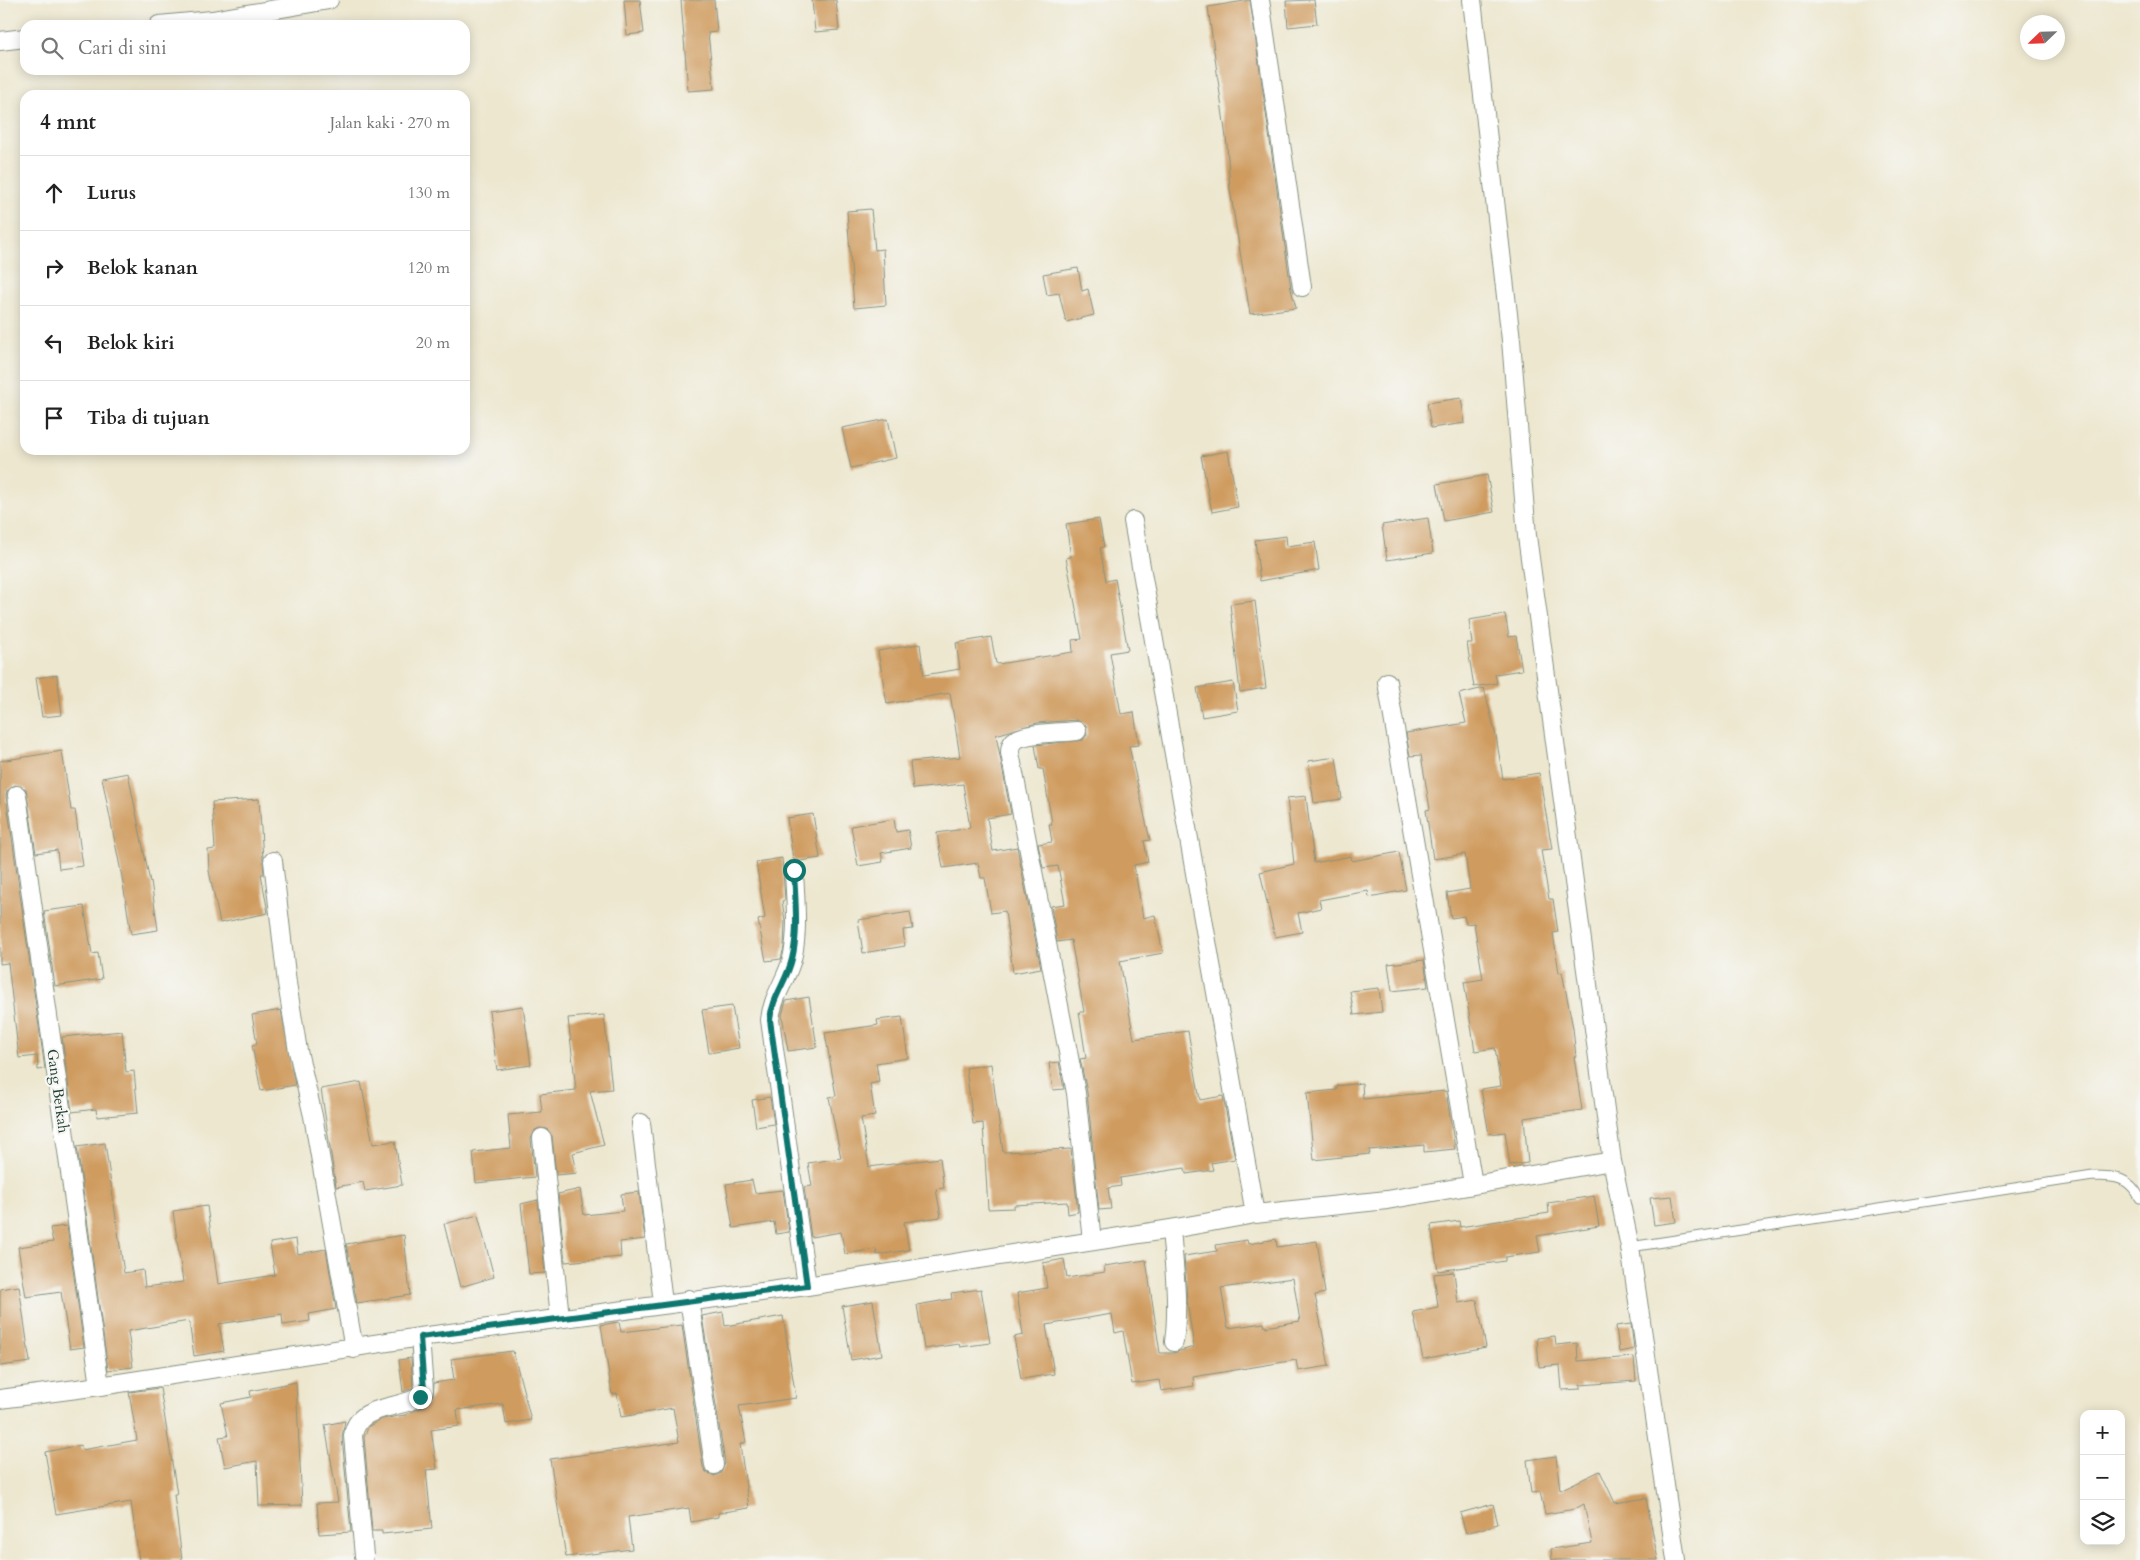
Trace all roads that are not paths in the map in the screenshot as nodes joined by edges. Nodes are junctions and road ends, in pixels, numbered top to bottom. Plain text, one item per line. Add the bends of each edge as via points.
1 (329, 0) edge
2 (1260, 0) edge
3 (1472, 0) edge
4 (212, 20) edge
5 (0, 38) edge
6 (20, 38) edge
7 (1302, 287) dead end
8 (1133, 521) dead end
9 (1387, 682) dead end
10 (1077, 731) dead end
11 (17, 795) dead end
12 (272, 861) dead end
13 (794, 870) dead end
14 (642, 1123) dead end
15 (542, 1138) dead end
16 (1612, 1161) junction
17 (1473, 1184) junction
18 (2140, 1198) edge
19 (1254, 1214) junction
20 (1171, 1229) junction
21 (1092, 1241) junction
22 (1630, 1247) junction
23 (807, 1286) junction
24 (689, 1300) junction
25 (663, 1304) junction
26 (560, 1318) junction
27 (420, 1337) junction
28 (1174, 1342) dead end
29 (354, 1348) junction
30 (100, 1386) junction
31 (0, 1399) edge
32 (714, 1465) dead end
33 (364, 1556) dead end
34 (1676, 1560) edge

1 - 4 street
2 - 7 street
3 - 16 street via 1511,340 1527,536
5 - 6 street
8 - 19 street
9 - 17 street
10 - 21 street via 1015,739 1010,753 1076,1093
11 - 30 street, Gang Berkah
12 - 29 street via 298,1051 313,1116
13 - 23 street via 795,938 792,960 771,1006 770,1020
14 - 25 street
15 - 26 street
16 - 17 street
16 - 22 street
17 - 19 street via 1387,1200
18 - 22 lane via 2135,1188 2125,1180 2116,1176 2093,1176
19 - 20 street
20 - 21 street
20 - 28 street via 1177,1316
21 - 23 street
22 - 34 street
23 - 24 street
24 - 25 street
24 - 32 street
25 - 26 street
26 - 27 street
27 - 29 street
27 - 33 street via 424,1390 420,1397 367,1413 355,1425 353,1436
29 - 30 street
30 - 31 street

